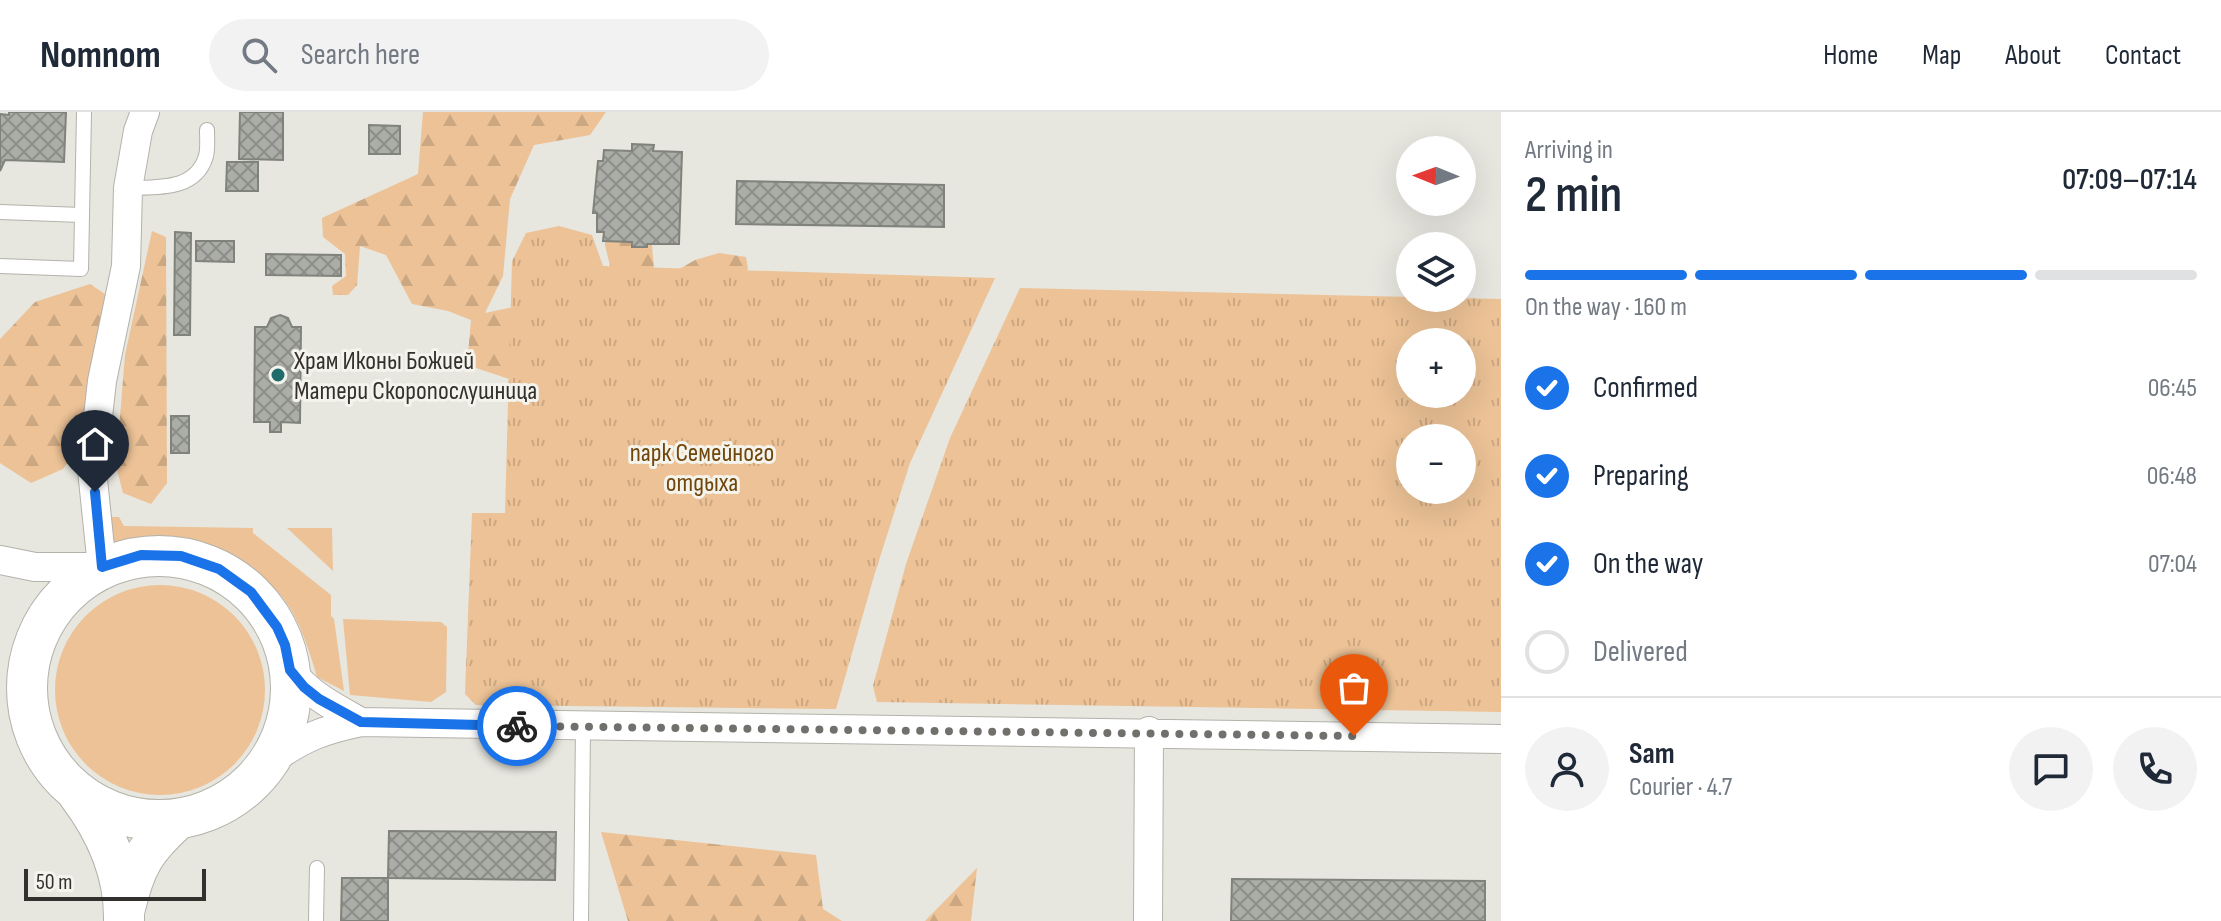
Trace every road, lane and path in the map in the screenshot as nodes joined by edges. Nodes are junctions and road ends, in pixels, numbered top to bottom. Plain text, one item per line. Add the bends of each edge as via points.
1 (84, 112) edge
2 (145, 112) edge
3 (207, 130) dead end
4 (128, 188) junction
5 (0, 212) edge
6 (82, 215) junction
7 (0, 266) edge
8 (0, 560) edge
9 (102, 567) junction
10 (36, 633) junction
11 (0, 668) edge
12 (290, 670) junction
13 (361, 722) junction
14 (0, 726) edge
15 (583, 727) junction
16 (1149, 731) junction
17 (1501, 739) edge
18 (41, 750) junction
19 (273, 759) junction
20 (78, 794) junction
21 (176, 821) junction
22 (317, 868) dead end
23 (124, 915) edge
24 (316, 921) edge
25 (581, 921) edge
26 (1148, 921) edge

1 - 6 lane
2 - 4 street
3 - 4 lane via 205,158 194,176 175,187
4 - 9 street via 126,266 102,381 92,470
5 - 6 lane
6 - 7 lane via 81,269
8 - 9 street via 35,567
9 - 10 main road via 70,589
9 - 12 main road via 141,555 181,556 219,569 251,592 277,627
10 - 11 main road
10 - 18 main road via 28,697
12 - 13 street via 319,699
12 - 19 main road via 286,730
13 - 15 street
13 - 19 street via 303,739
14 - 18 main road
15 - 16 street
15 - 25 lane
16 - 17 street
16 - 26 street
18 - 20 main road
19 - 21 main road via 220,806
20 - 21 main road via 105,810
20 - 23 main road via 112,853
21 - 23 main road via 152,843 133,874
22 - 24 lane

